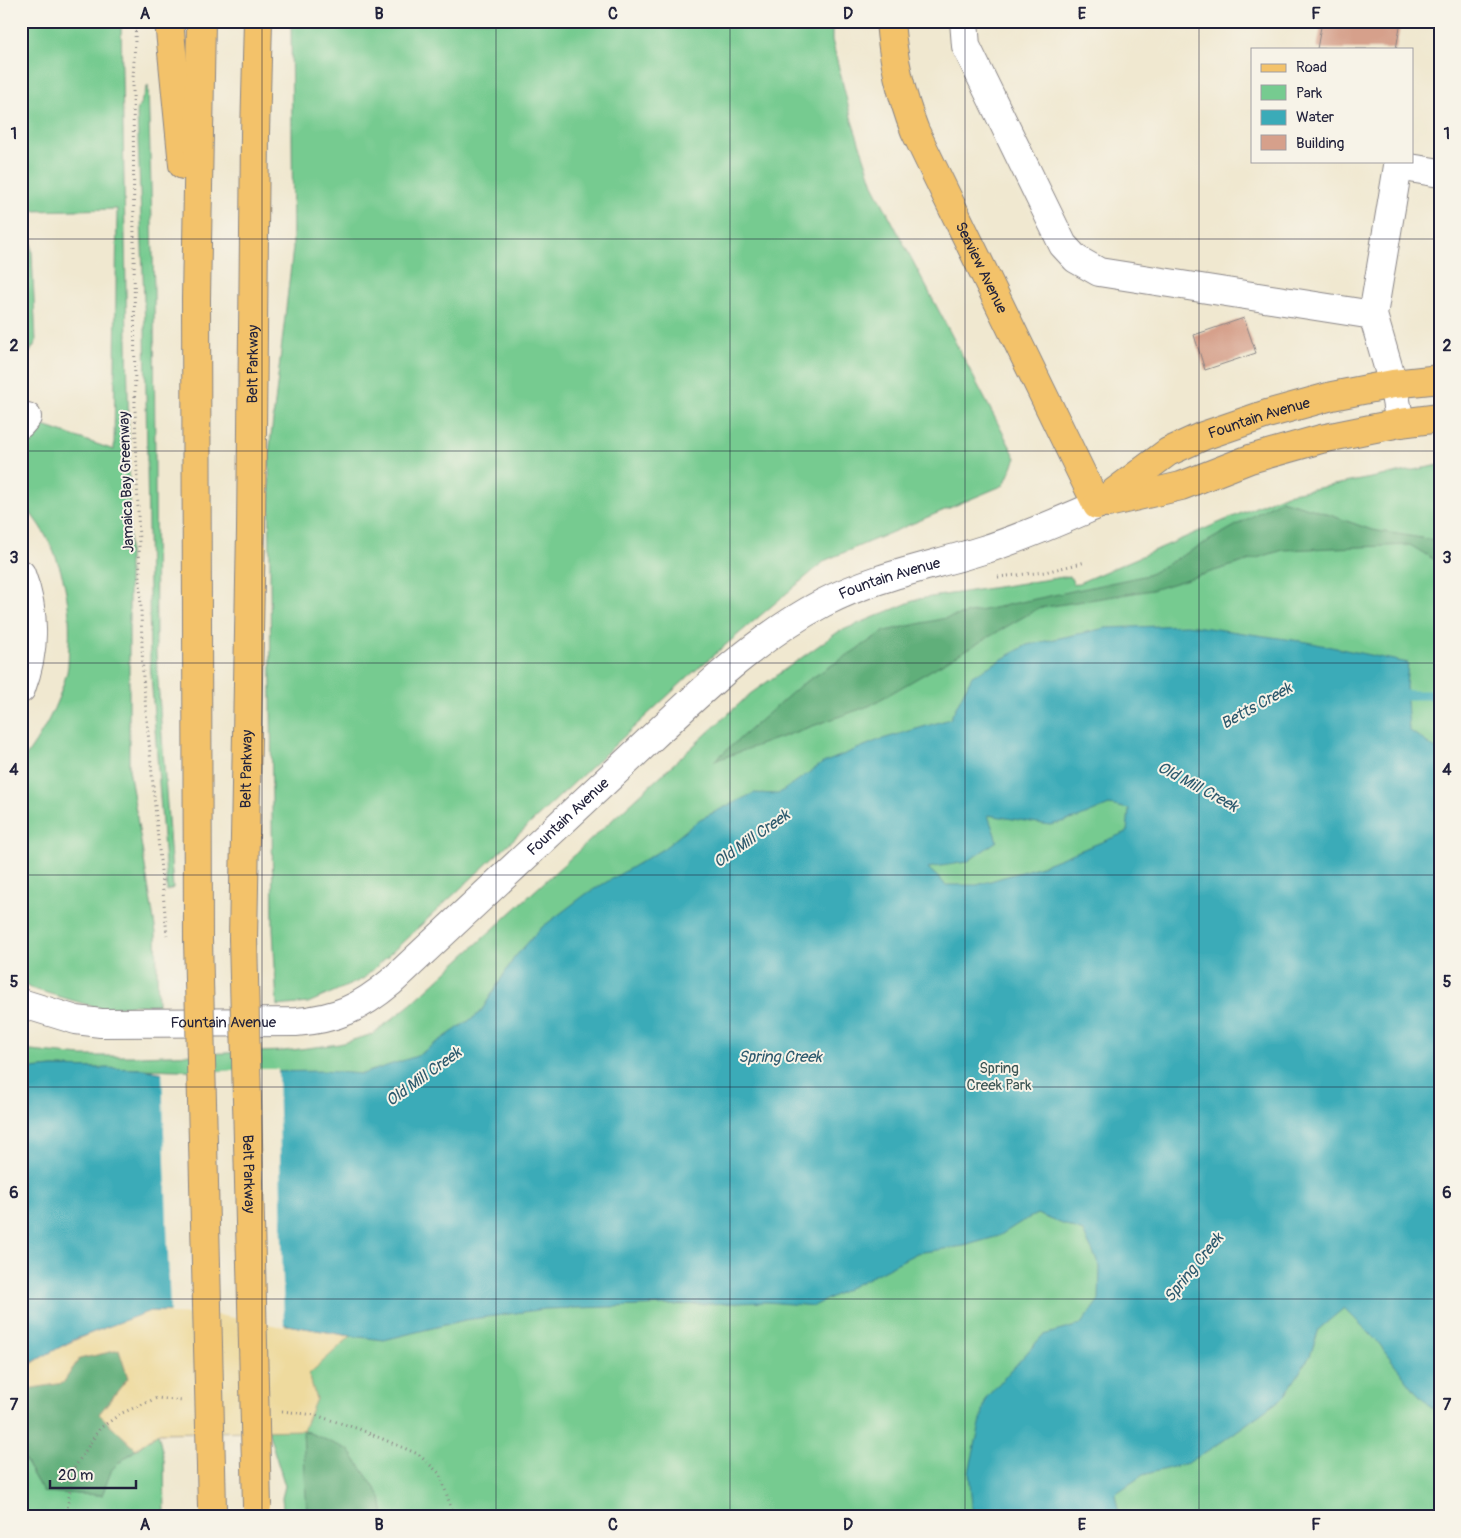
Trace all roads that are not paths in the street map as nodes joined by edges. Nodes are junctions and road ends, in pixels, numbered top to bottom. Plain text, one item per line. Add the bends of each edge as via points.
1 (170, 21) edge
2 (201, 21) edge
3 (258, 21) edge
4 (890, 21) edge
5 (964, 21) edge
6 (1440, 173) edge
7 (196, 299) junction
8 (1373, 315) junction
9 (1440, 379) edge
10 (1393, 384) junction
11 (1440, 418) edge
12 (1400, 423) junction
13 (1097, 505) junction
14 (21, 574) edge
15 (21, 689) edge
16 (21, 1003) edge
17 (212, 1512) edge
18 (258, 1512) edge

1 - 7 main road
2 - 7 main road
3 - 18 main road, Belt Parkway, bridge via 243,938
4 - 13 main road, Seaview Avenue via 897,72 915,131
5 - 8 street via 966,46 1063,245 1076,259 1099,272
6 - 8 street via 1398,166
7 - 17 main road, bridge via 198,940
8 - 10 street
9 - 10 main road, Fountain Avenue
10 - 12 street
10 - 13 main road, Fountain Avenue via 1299,404 1203,436 1168,452
11 - 12 main road, Fountain Avenue
12 - 13 main road, Fountain Avenue via 1285,448 1182,486
13 - 16 street, Fountain Avenue via 985,549 874,580 796,619 695,698 391,982 368,1001 342,1014 296,1022 101,1023 76,1020
14 - 15 street via 33,631 30,660

